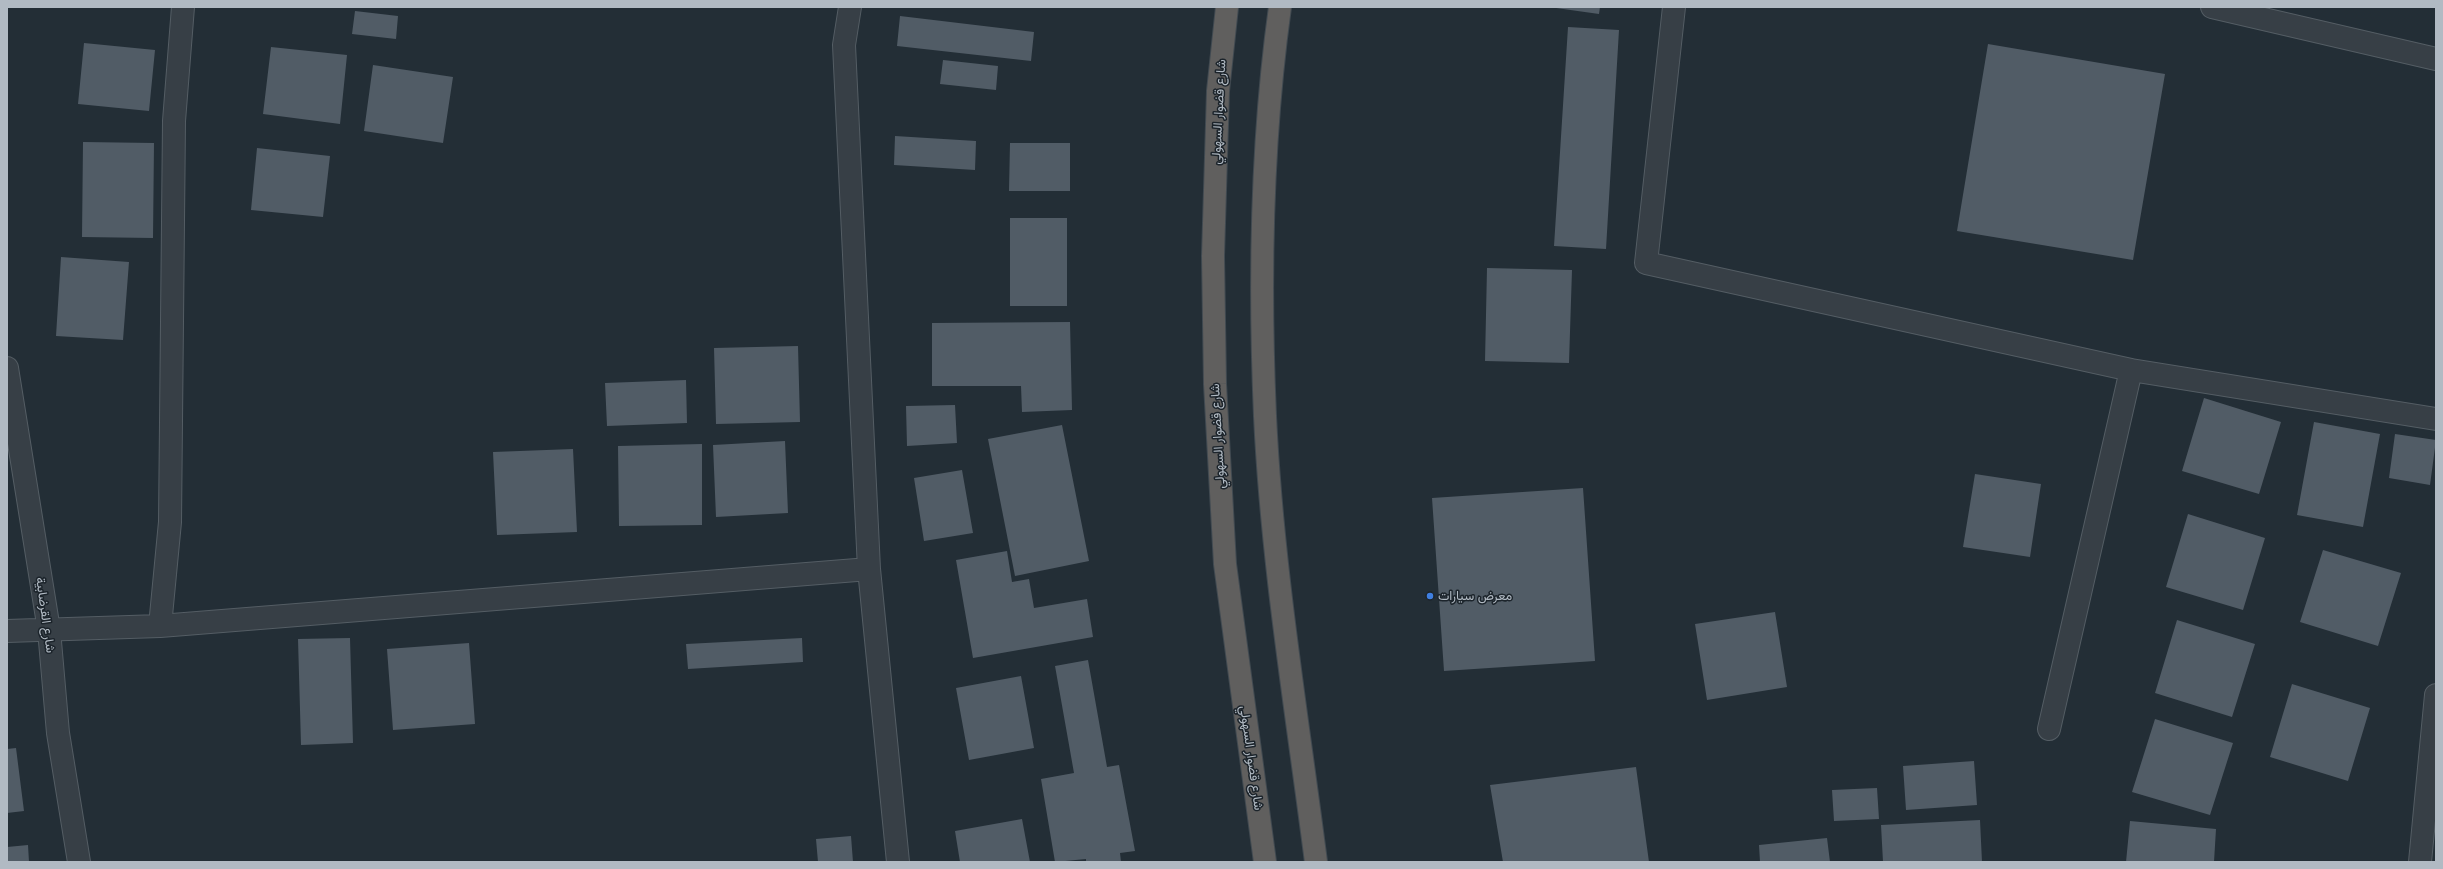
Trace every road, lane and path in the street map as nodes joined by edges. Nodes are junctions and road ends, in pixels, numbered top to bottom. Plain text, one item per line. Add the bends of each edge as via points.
1 (183, 7) edge
2 (850, 7) edge
3 (1227, 7) edge
4 (1280, 7) edge
5 (1674, 7) edge
6 (2212, 7) edge
7 (2436, 60) edge
8 (7, 368) edge
9 (2131, 370) junction
10 (2436, 420) edge
11 (869, 570) junction
12 (160, 626) junction
13 (7, 630) edge
14 (49, 630) junction
15 (2436, 695) edge
16 (2049, 729) dead end
17 (79, 862) edge
18 (898, 862) edge
19 (1265, 862) edge
20 (1316, 862) edge
21 (2420, 862) edge

1 - 12 street via 174,121 170,522
2 - 11 street via 844,45
3 - 19 highway, شارع قضوار السهولي via 1218,91 1213,256 1214,384 1225,564
4 - 20 highway via 1270,80 1260,260 1265,418 1277,559
5 - 9 street via 1646,262
6 - 7 street
8 - 14 street, شارع القرضابية
9 - 10 street
9 - 16 street
11 - 12 street
11 - 18 street
12 - 14 street
13 - 14 street
14 - 17 street, شارع القرضابية via 58,732
15 - 21 street

